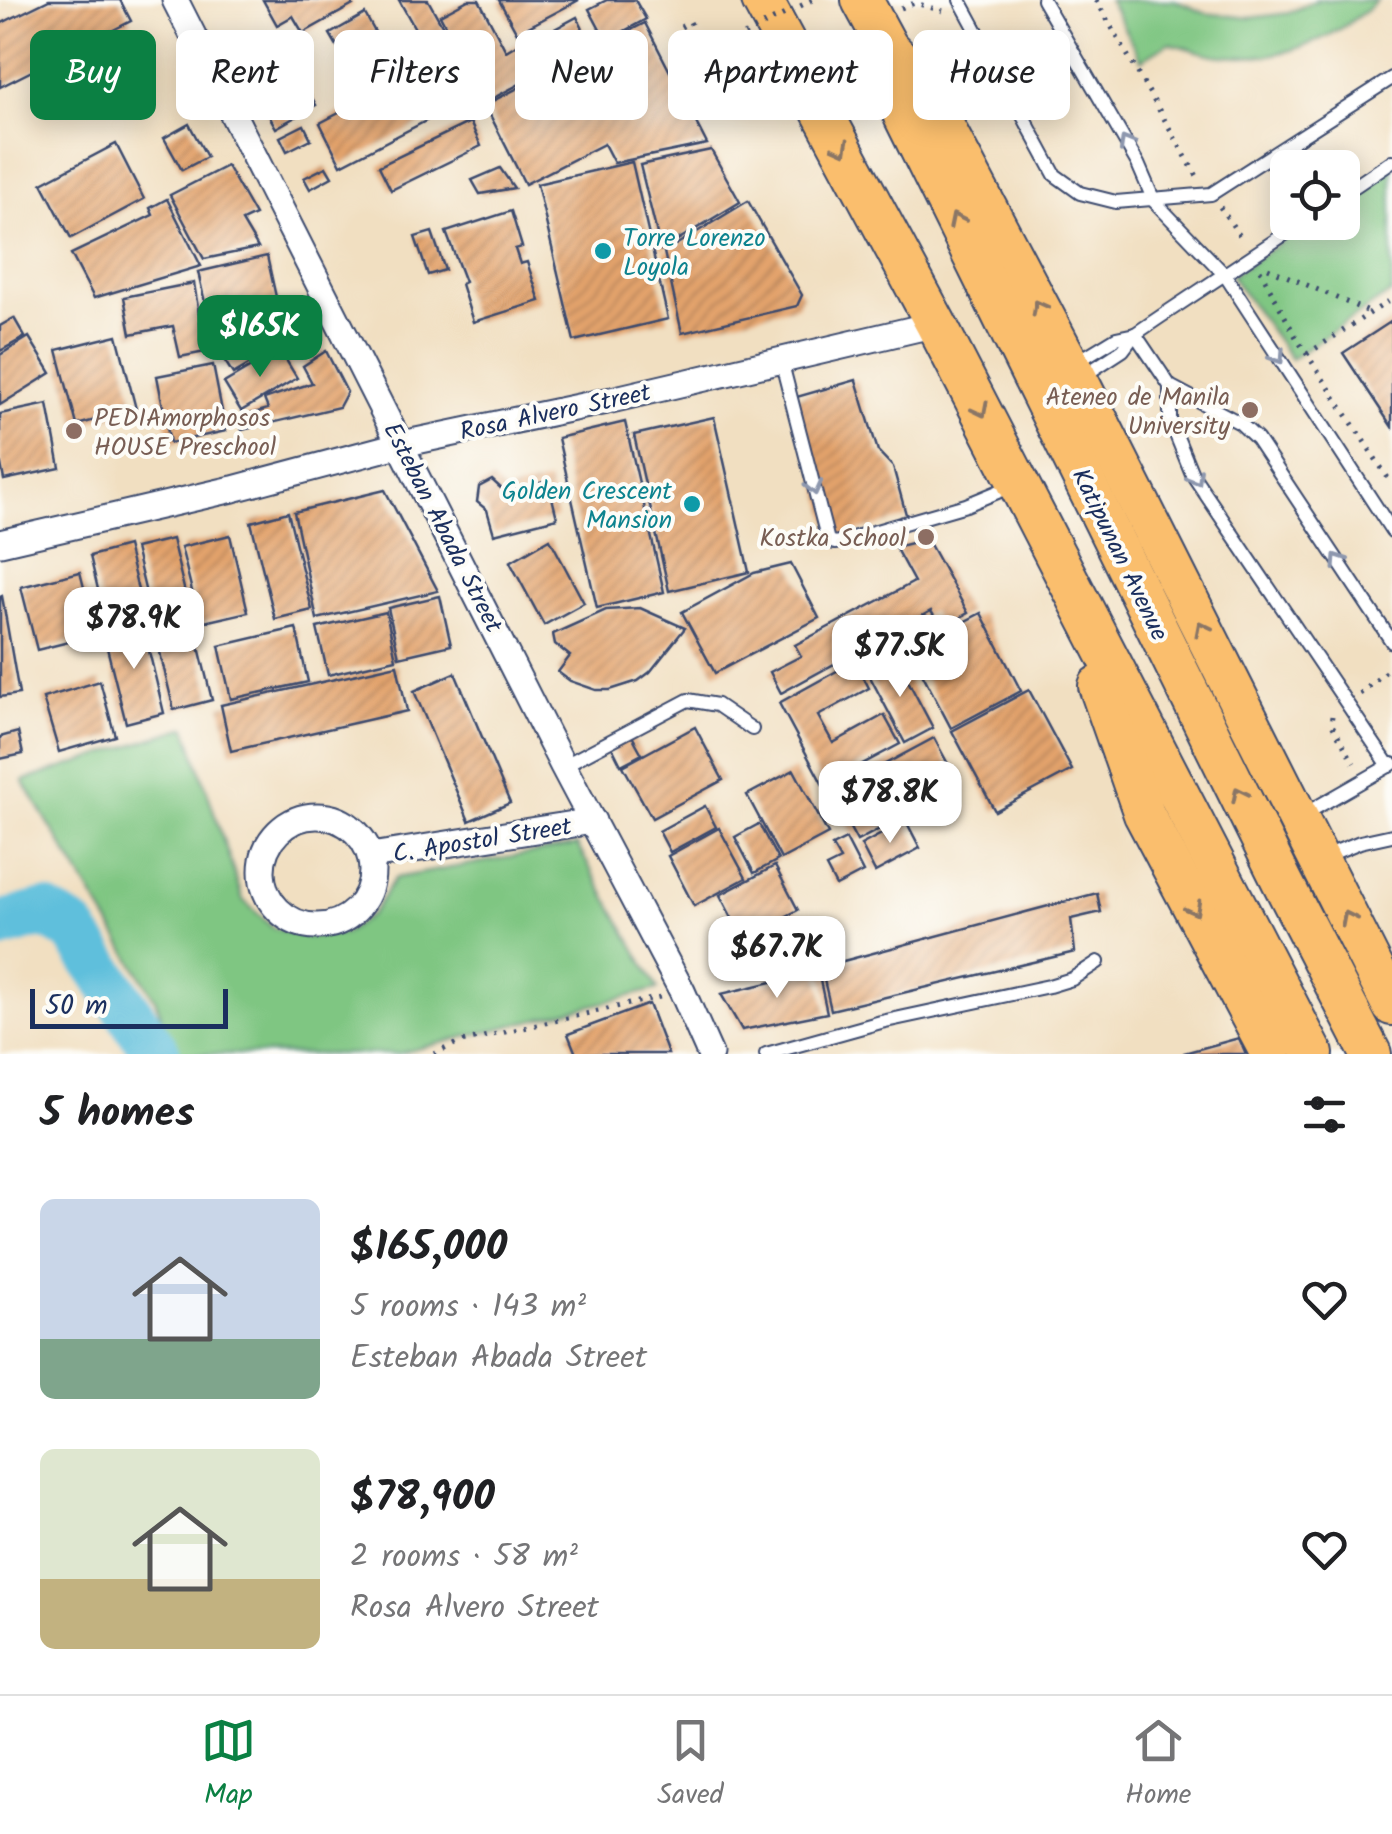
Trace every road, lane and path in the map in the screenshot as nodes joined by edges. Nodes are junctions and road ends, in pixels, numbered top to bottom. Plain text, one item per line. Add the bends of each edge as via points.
1 (175, 0) edge
2 (762, 0) edge
3 (812, 0) edge
4 (862, 0) edge
5 (960, 0) edge
6 (1043, 0) edge
7 (1096, 0) edge
8 (681, 27) dead end
9 (694, 30) edge
10 (754, 30) edge
11 (878, 30) edge
12 (893, 53) edge
13 (1392, 78) edge
14 (893, 80) edge
15 (1392, 161) edge
16 (1360, 183) edge
17 (1211, 194) junction
18 (1154, 201) junction
19 (1277, 240) edge
20 (1254, 256) junction
21 (1225, 275) junction
22 (1392, 299) edge
23 (1371, 312) junction
24 (936, 324) junction
25 (1135, 334) junction
26 (1307, 354) junction
27 (781, 360) junction
28 (1074, 372) junction
29 (1170, 386) junction
30 (402, 444) junction
31 (1018, 483) junction
32 (1392, 484) edge
33 (1042, 527) junction
34 (1392, 531) edge
35 (0, 543) edge
36 (1392, 642) edge
37 (1392, 666) edge
38 (1347, 705) junction
39 (752, 729) dead end
40 (1390, 765) edge
41 (563, 766) junction
42 (1364, 781) junction
43 (1298, 818) junction
44 (593, 822) junction
45 (1392, 834) edge
46 (371, 856) junction
47 (1319, 858) junction
48 (1098, 962) dead end
49 (682, 992) junction
50 (1392, 1006) edge
51 (434, 1054) edge
52 (710, 1054) edge
53 (766, 1054) edge
54 (1271, 1054) edge
55 (1313, 1054) edge
56 (1371, 1054) edge

1 - 30 street, Esteban Abada Street
2 -> 24 main road
3 - 10 path, bridge
4 - 11 main road, Katipunan Avenue
5 - 18 lane via 1056,175 1080,194
18 -> 6 lane
7 - 17 path
8 - 9 path via 690,22
28 -> 12 main road, Katipunan Avenue via 931,102
13 - 17 lane
56 -> 14 main road, Katipunan Avenue via 904,116
15 - 16 lane
17 - 18 lane
17 - 20 path
18 - 21 lane
19 - 20 lane
20 - 21 lane
21 - 25 lane
21 -> 34 lane
22 - 23 path
23 - 26 path
23 - 26 path via 1258,264
24 - 27 street, Rosa Alvero Street
24 -> 31 main road
25 - 28 lane via 1122,350
25 - 29 lane
26 - 32 path
27 - 30 street, Rosa Alvero Street
27 -> 31 lane via 828,541 966,505
43 -> 28 main road, Katipunan Avenue
36 -> 29 lane via 1257,439
29 -> 38 lane via 1170,420 1192,474
30 - 35 street, Rosa Alvero Street
30 - 41 street, Esteban Abada Street
31 - 33 main road
33 -> 54 main road via 1144,814
33 - 55 main road
37 - 38 path
38 - 40 lane
38 - 42 path via 1330,720
39 - 41 lane via 717,706 688,700
40 - 42 lane
41 - 44 street, Esteban Abada Street
42 - 43 lane
43 - 47 main road, Katipunan Avenue
44 - 46 street, C. Apostol Street
44 - 49 street, Esteban Abada Street
45 - 47 lane
46 - 46 street via 352,827 336,819 301,818 285,825 264,853 264,890 288,918 305,925 343,920 368,893
50 -> 47 main road, Katipunan Avenue
48 - 53 lane via 1048,986
49 - 51 path via 457,1043
49 - 52 street, Esteban Abada Street

